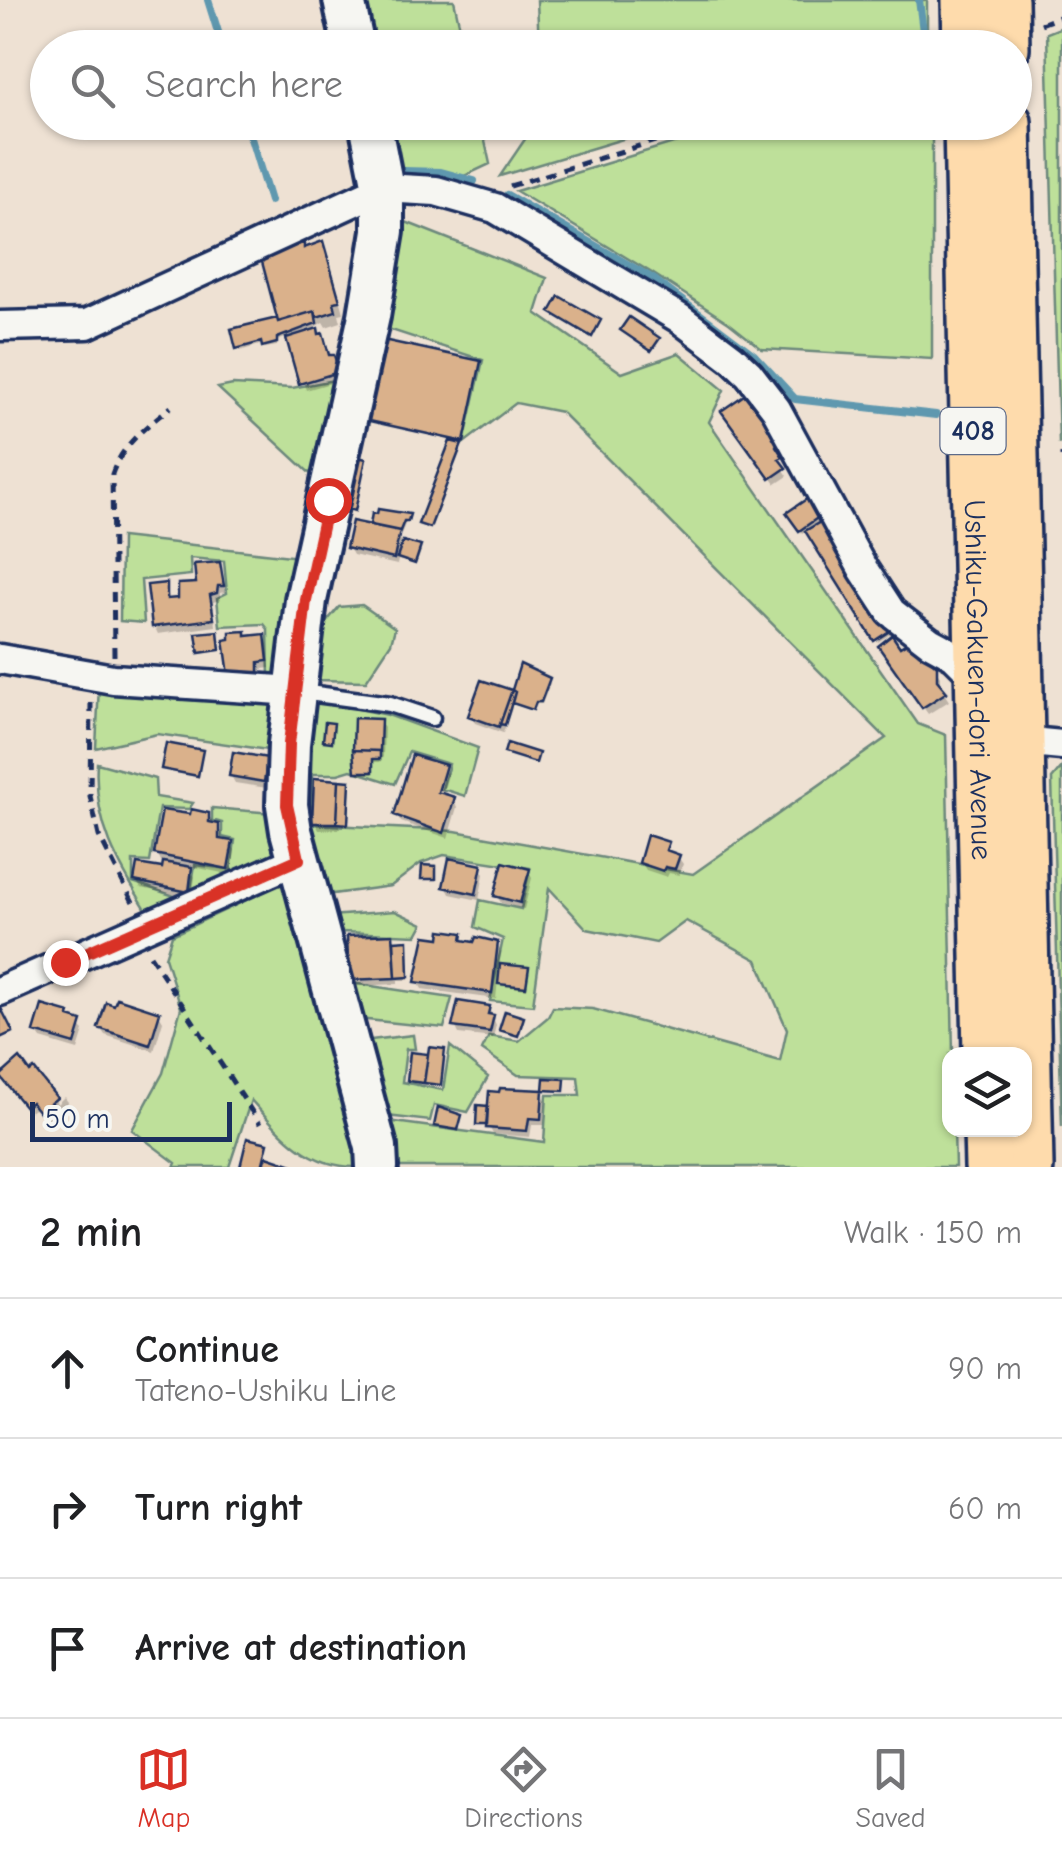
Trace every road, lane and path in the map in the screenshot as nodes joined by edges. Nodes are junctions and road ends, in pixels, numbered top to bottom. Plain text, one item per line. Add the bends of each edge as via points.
1 (344, 0) edge
2 (964, 0) edge
3 (1005, 0) edge
4 (350, 30) edge
5 (965, 30) edge
6 (1006, 30) edge
7 (374, 140) edge
8 (659, 140) edge
9 (968, 140) edge
10 (1008, 140) edge
11 (384, 188) junction
12 (474, 199) junction
13 (0, 326) edge
14 (171, 407) dead end
15 (0, 658) edge
16 (102, 676) junction
17 (999, 681) junction
18 (295, 691) junction
19 (432, 718) dead end
20 (1021, 742) edge
21 (299, 859) junction
22 (143, 928) junction
23 (0, 991) edge
24 (987, 1047) edge
25 (260, 1124) dead end
26 (987, 1137) edge
27 (377, 1167) edge
28 (988, 1167) edge
29 (1030, 1167) edge

1 - 4 main road
2 - 5 highway
3 - 6 highway
7 - 11 main road
8 - 12 path
9 - 17 highway, Ushiku-Gakuen-dori Avenue / 408
10 - 17 highway, Ushiku-Gakuen-dori Avenue / 408
11 - 12 street
11 - 13 street via 87,324
11 - 18 main road via 369,316 306,600
12 - 17 street via 680,318 748,374 776,409 891,612
14 - 16 path via 139,432 112,474
15 - 16 street
16 - 18 street
16 - 22 path via 90,796 99,836
17 - 20 highway, Ushiku-Gakuen-dori Avenue / 408
18 - 19 lane via 390,704
18 - 21 main road via 287,805
20 - 24 highway, Ushiku-Gakuen-dori Avenue / 408
20 - 29 highway, Ushiku-Gakuen-dori Avenue / 408
21 - 22 street
21 - 27 main road
22 - 23 street
22 - 25 path
26 - 28 highway

